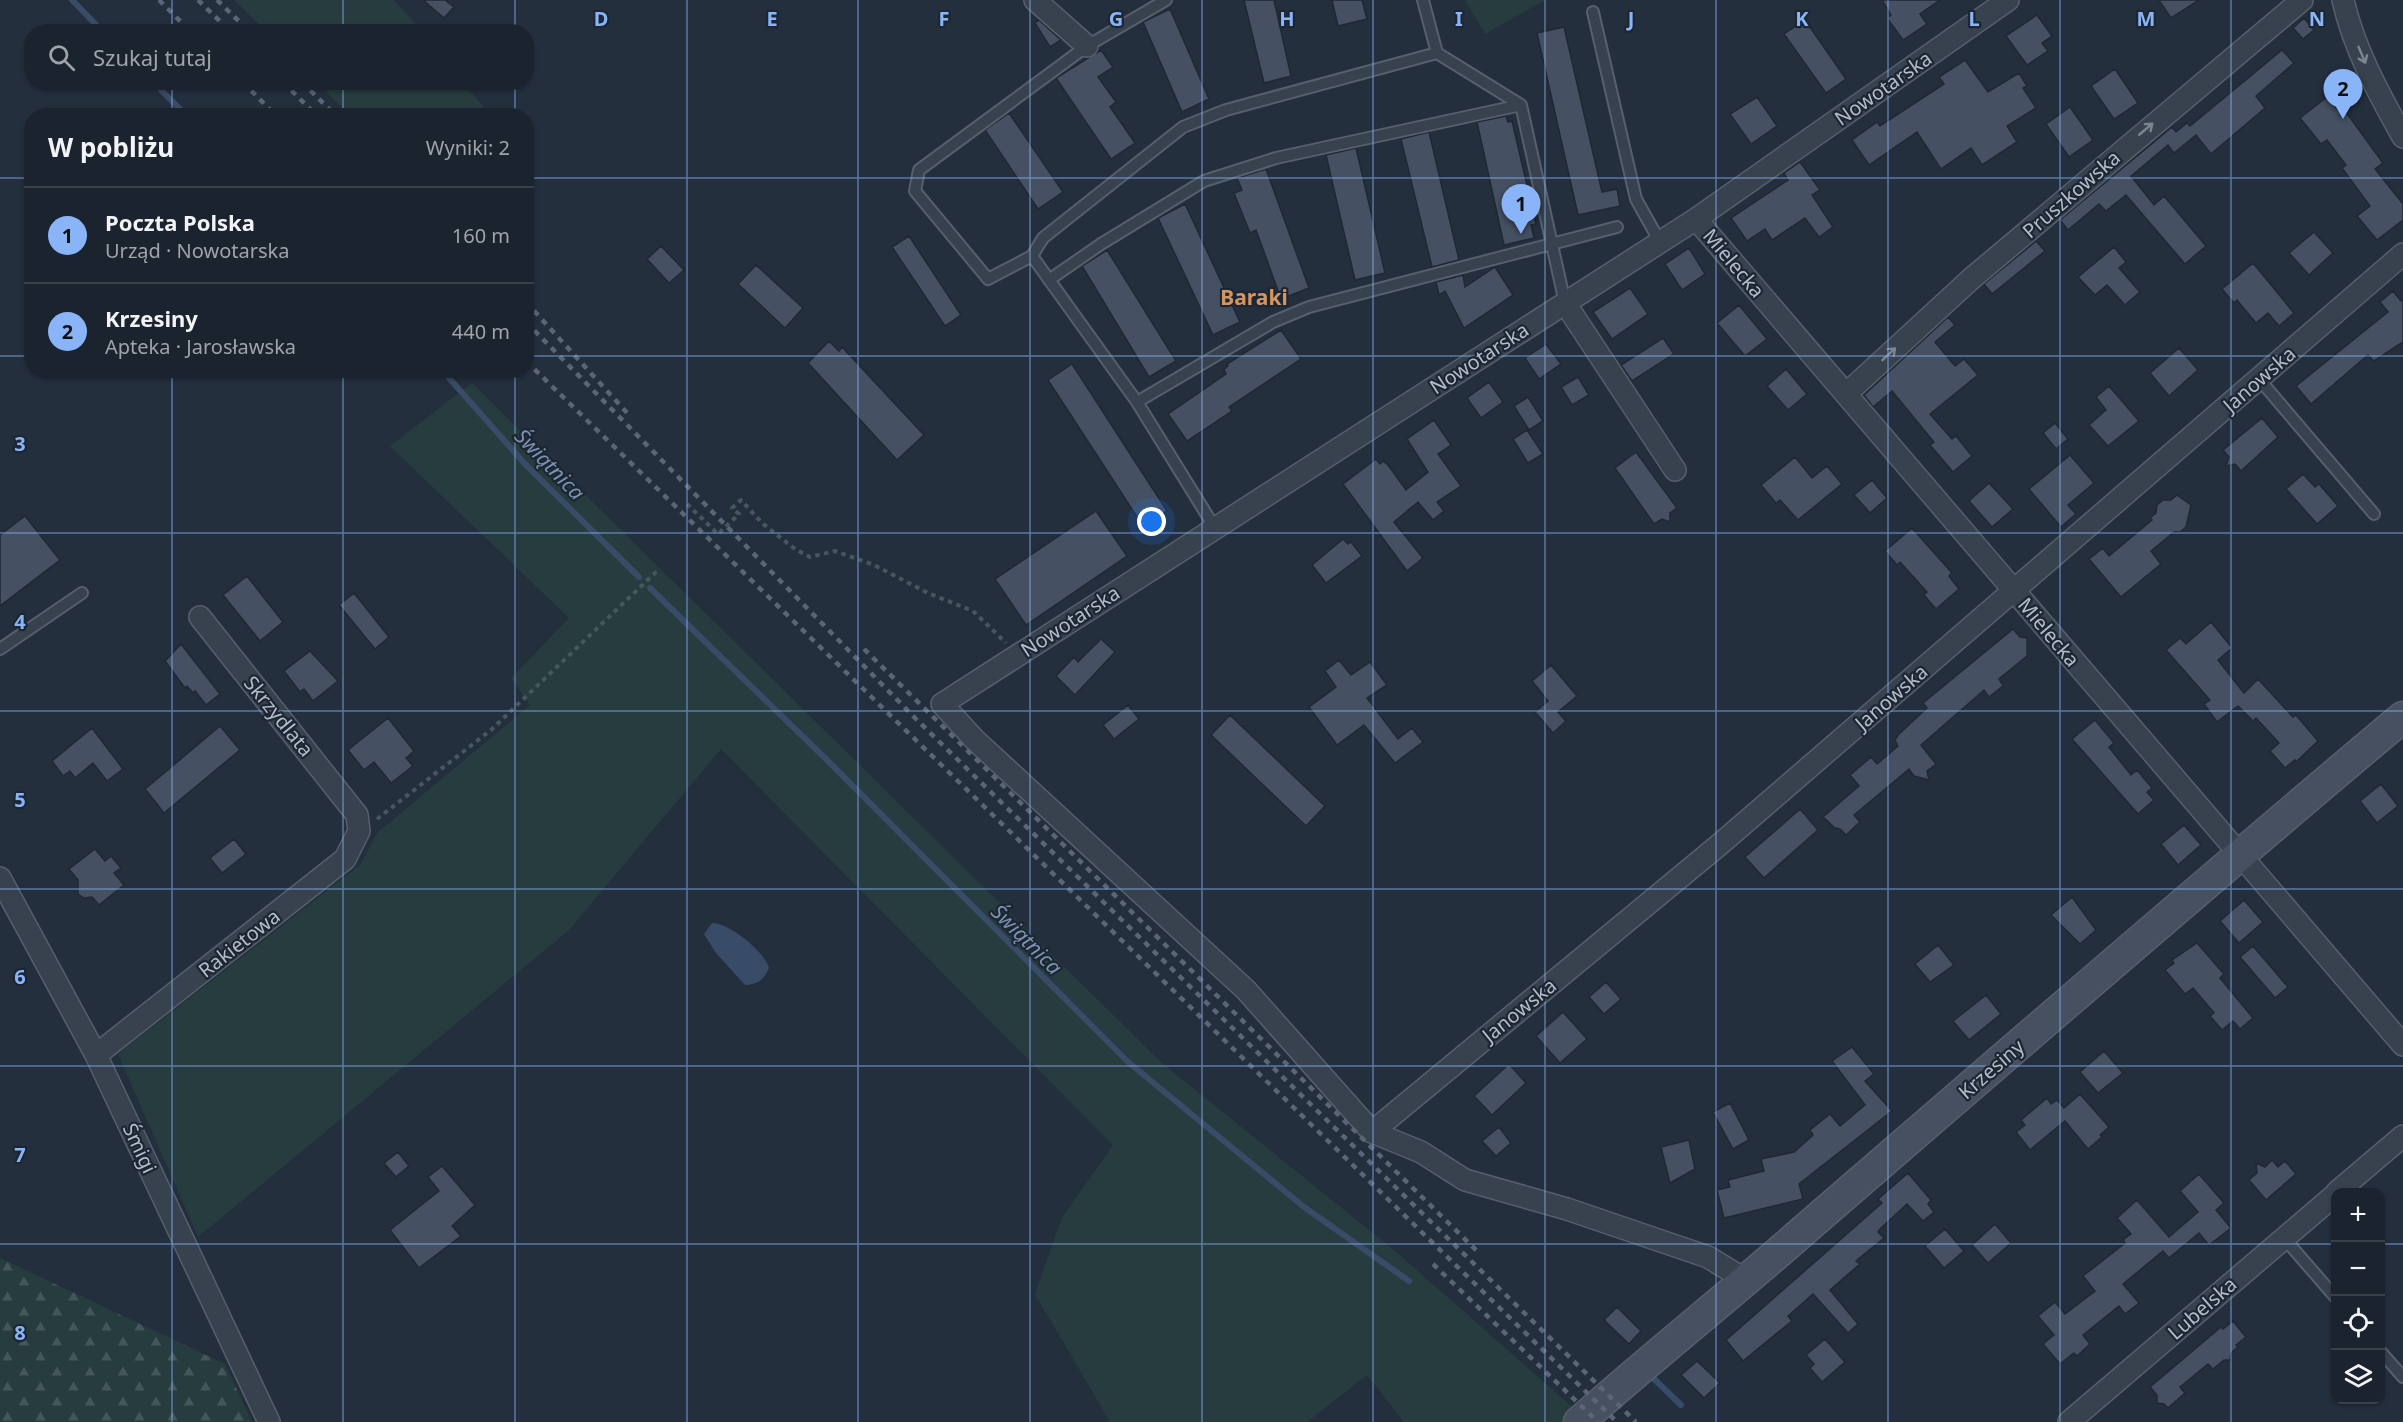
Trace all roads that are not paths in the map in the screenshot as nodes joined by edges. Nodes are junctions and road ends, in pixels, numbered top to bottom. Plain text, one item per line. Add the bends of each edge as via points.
1 (1035, 0) edge
2 (1166, 0) edge
3 (1423, 0) edge
4 (2008, 0) edge
5 (2302, 0) edge
6 (2343, 0) edge
7 (1593, 12) dead end
8 (1087, 46) junction
9 (1437, 53) junction
10 (1521, 105) junction
11 (2403, 137) edge
12 (1696, 219) junction
13 (1617, 227) dead end
14 (1660, 242) junction
15 (1552, 244) junction
16 (2403, 254) edge
17 (1032, 256) junction
18 (1049, 280) junction
19 (1565, 303) junction
20 (2259, 379) junction
21 (1846, 394) junction
22 (1137, 402) junction
23 (1675, 470) dead end
24 (2374, 514) dead end
25 (1215, 528) junction
26 (2014, 591) junction
27 (82, 593) dead end
28 (200, 617) dead end
29 (0, 649) edge
30 (2403, 717) edge
31 (358, 823) joint
32 (2239, 854) junction
33 (0, 878) edge
34 (2403, 1045) edge
35 (96, 1055) junction
36 (1371, 1132) junction
37 (2403, 1136) edge
38 (2342, 1188) edge
39 (2331, 1197) edge
40 (2284, 1238) junction
41 (1746, 1281) junction
42 (2334, 1296) edge
43 (2385, 1357) edge
44 (2403, 1377) edge
45 (269, 1422) edge
46 (1579, 1422) edge
47 (2069, 1422) edge

1 - 8 street
2 - 8 lane
3 - 9 lane
4 - 12 street, Nowotarska
21 -> 5 street, Pruszkowska via 1971,279
6 -> 11 street via 2369,73
7 - 14 lane via 1636,199
8 - 17 lane via 919,170 915,191 988,279
9 - 10 lane
9 - 17 lane via 1226,110 1183,127 1043,238
10 - 15 lane
10 - 18 lane via 1276,158 1204,181
12 - 14 street, Nowotarska
12 - 21 street, Mielecka
13 - 15 lane
14 - 19 street, Nowotarska
15 - 19 lane
15 - 22 lane via 1309,307 1274,322
16 - 20 street, Janowska
17 - 18 lane
18 - 22 lane
19 - 23 street
19 - 25 street, Nowotarska
20 - 24 lane
20 - 26 street, Janowska
21 - 26 street, Mielecka
22 - 25 lane
25 - 36 street, Nowotarska via 942,704 975,740 1246,990
26 - 32 street, Mielecka
26 - 36 street, Janowska via 1719,845
27 - 29 lane
28 - 31 street, Skrzydlata
30 - 32 street, Krzesiny
31 - 35 street, Rakietowa via 345,860
32 - 34 street, Mielecka
32 - 41 street, Krzesiny
33 - 35 street, Śmigi
35 - 45 street, Śmigi
36 - 41 street via 1421,1152 1465,1180 1568,1209 1708,1257
37 - 38 street, Lubelska
39 - 40 street, Lubelska
40 - 42 lane
40 - 47 street, Lubelska
41 - 46 street, Krzesiny
43 - 44 lane

